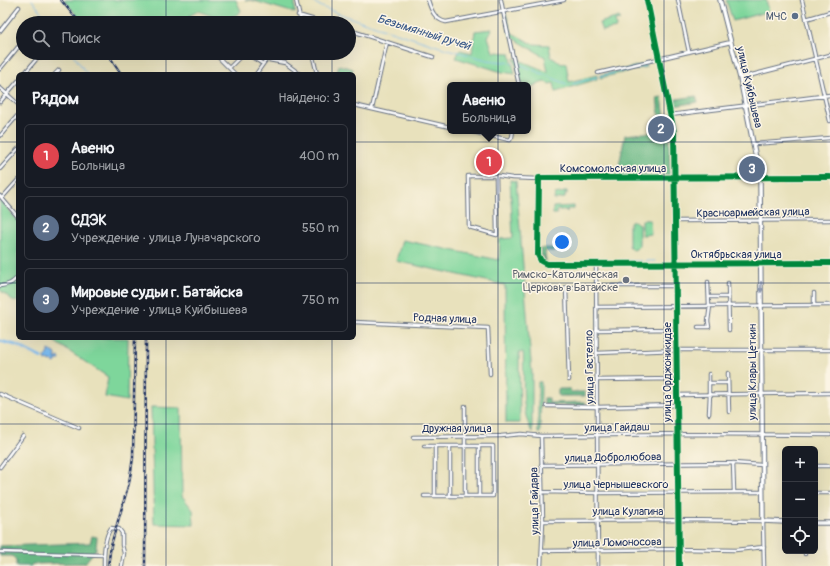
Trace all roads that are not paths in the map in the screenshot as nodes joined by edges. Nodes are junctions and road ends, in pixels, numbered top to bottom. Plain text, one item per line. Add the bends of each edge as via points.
1 (296, 0) edge
2 (428, 0) edge
3 (501, 0) edge
4 (564, 0) edge
5 (647, 0) edge
6 (678, 0) edge
7 (720, 0) edge
8 (802, 0) edge
9 (19, 7) dead end
10 (503, 11) junction
11 (830, 12) edge
12 (298, 15) joint
13 (301, 16) edge
14 (806, 19) junction
15 (0, 31) edge
16 (356, 32) edge
17 (387, 42) junction
18 (731, 42) junction
19 (16, 50) edge
20 (689, 52) junction
21 (830, 55) edge
22 (433, 57) dead end
23 (658, 59) junction
24 (815, 59) junction
25 (36, 60) edge
26 (220, 60) edge
27 (237, 60) edge
28 (257, 60) edge
29 (266, 60) edge
30 (269, 60) edge
31 (314, 60) edge
32 (263, 64) junction
33 (229, 68) junction
34 (0, 69) edge
35 (26, 72) edge
36 (233, 72) edge
37 (257, 72) edge
38 (297, 72) edge
39 (317, 72) edge
40 (598, 73) dead end
41 (740, 78) junction
42 (518, 82) edge
43 (16, 83) edge
44 (0, 88) edge
45 (7, 94) junction
46 (830, 95) edge
47 (824, 96) junction
48 (0, 102) edge
49 (16, 102) edge
50 (356, 105) edge
51 (746, 105) junction
52 (372, 109) junction
53 (670, 114) junction
54 (16, 117) edge
55 (830, 122) edge
56 (447, 126) edge
57 (482, 134) edge
58 (512, 134) edge
59 (0, 136) edge
60 (830, 138) edge
61 (754, 144) junction
62 (16, 151) edge
63 (0, 169) edge
64 (496, 176) junction
65 (830, 177) edge
66 (539, 178) junction
67 (675, 178) junction
68 (760, 178) junction
69 (16, 182) edge
70 (1, 197) edge
71 (16, 214) edge
72 (761, 220) junction
73 (830, 220) edge
74 (676, 221) junction
75 (596, 263) junction
76 (830, 263) edge
77 (676, 264) junction
78 (761, 264) junction
79 (16, 279) edge
80 (708, 282) dead end
81 (728, 283) dead end
82 (0, 286) edge
83 (676, 286) junction
84 (596, 287) junction
85 (814, 293) dead end
86 (709, 297) junction
87 (728, 297) junction
88 (814, 305) junction
89 (830, 305) edge
90 (676, 306) junction
91 (710, 306) junction
92 (728, 306) junction
93 (761, 306) junction
94 (596, 307) junction
95 (356, 322) edge
96 (698, 327) dead end
97 (676, 329) junction
98 (596, 330) junction
99 (729, 330) dead end
100 (677, 350) junction
101 (761, 350) junction
102 (830, 350) edge
103 (597, 353) junction
104 (728, 373) dead end
105 (490, 374) dead end
106 (708, 374) dead end
107 (677, 379) junction
108 (569, 380) dead end
109 (597, 380) junction
110 (709, 383) junction
111 (728, 383) junction
112 (830, 393) edge
113 (0, 394) edge
114 (710, 394) junction
115 (728, 394) junction
116 (761, 394) junction
117 (677, 395) junction
118 (677, 405) junction
119 (465, 406) dead end
120 (546, 406) dead end
121 (597, 407) junction
122 (729, 412) dead end
123 (709, 414) dead end
124 (79, 428) dead end
125 (677, 434) junction
126 (762, 434) junction
127 (597, 435) junction
128 (830, 435) edge
129 (23, 436) dead end
130 (413, 436) dead end
131 (464, 436) junction
132 (501, 436) joint
133 (541, 436) junction
134 (424, 446) dead end
135 (435, 446) junction
136 (450, 446) junction
137 (464, 446) junction
138 (479, 446) junction
139 (678, 464) junction
140 (734, 464) junction
141 (541, 465) junction
142 (762, 465) junction
143 (597, 466) junction
144 (818, 466) edge
145 (830, 466) edge
146 (0, 467) edge
147 (542, 492) junction
148 (678, 492) junction
149 (734, 492) junction
150 (762, 492) junction
151 (597, 493) junction
152 (818, 493) edge
153 (830, 494) edge
154 (424, 496) dead end
155 (435, 496) junction
156 (450, 496) junction
157 (465, 496) junction
158 (479, 496) junction
159 (597, 520) junction
160 (678, 520) junction
161 (543, 521) junction
162 (763, 521) junction
163 (782, 522) edge
164 (818, 523) edge
165 (830, 523) edge
166 (764, 546) junction
167 (679, 549) junction
168 (598, 550) junction
169 (542, 551) junction
170 (0, 552) edge
171 (104, 555) junction
172 (104, 566) edge
173 (122, 566) edge
174 (542, 566) edge
175 (598, 566) edge
176 (679, 566) edge
177 (764, 566) edge

1 - 12 street
2 - 10 street via 437,18 443,22
3 - 10 street
4 - 10 street
5 - 23 street, улица Орджоникидзе
6 - 20 street
7 - 18 main road, улица Куйбышева
8 - 14 street
9 - 15 street
10 - 42 street
11 - 14 street
12 - 13 street
14 - 24 street
16 - 17 street
17 - 22 street
17 - 52 street
18 - 20 street
18 - 41 main road, улица Куйбышева
19 - 34 street
20 - 23 street
21 - 24 street
23 - 40 street
23 - 53 street, улица Орджоникидзе
24 - 41 street
24 - 47 street
25 - 35 street
26 - 33 street
27 - 33 street
28 - 32 street
29 - 32 street
30 - 38 street via 285,63
31 - 39 street
32 - 37 street
33 - 36 street
41 - 51 main road, улица Куйбышева
43 - 45 street
44 - 45 street
45 - 48 street
45 - 49 street
46 - 47 street
47 - 51 street
47 - 55 street
50 - 52 street
51 - 53 street
51 - 61 main road, улица Куйбышева
52 - 56 street
53 - 67 street, улица Орджоникидзе via 674,133
54 - 59 street
57 - 58 street via 510,140
60 - 61 street
61 - 68 main road, улица Куйбышева
62 - 63 street
64 - 64 street, Комсомольская улица via 497,235 469,227 468,176
64 - 66 street, Комсомольская улица
65 - 68 street, Комсомольская улица
66 - 67 street, Комсомольская улица
66 - 75 street, Октябрьская улица via 538,255 541,261 547,264
67 - 68 street, Комсомольская улица
67 - 74 street, улица Орджоникидзе
68 - 72 main road, улица Клары Цеткин
69 - 70 street
70 - 71 street
72 - 73 street, Красноармейская улица
72 - 74 street, Красноармейская улица
72 - 78 main road, улица Клары Цеткин
74 - 77 street, улица Орджоникидзе
75 - 77 street, Октябрьская улица
75 - 84 street, улица Гастелло
76 - 78 street, Октябрьская улица
77 - 78 street, Октябрьская улица
77 - 83 street, улица Орджоникидзе
78 -> 93 main road, улица Клары Цеткин
79 - 82 street via 11,284
80 - 86 street
81 - 87 street
83 - 84 street
83 - 90 street, улица Орджоникидзе
84 - 94 street, улица Гастелло
84 - 108 street via 566,287
85 - 88 street
86 - 87 street
86 - 91 street
87 - 92 street
88 - 89 street
88 - 93 street
90 - 91 street
90 - 94 street
90 - 97 street, улица Орджоникидзе
91 - 92 street
91 - 96 street via 709,326
92 - 93 street
92 - 99 street
93 - 101 main road, улица Клары Цеткин
94 - 98 street, улица Гастелло
95 - 105 street, Родная улица via 488,328
97 - 98 street
97 - 100 street, улица Орджоникидзе
98 - 103 street, улица Гастелло
100 - 101 street
100 - 103 street
100 - 107 street, улица Орджоникидзе
101 - 102 street
101 - 116 main road, улица Клары Цеткин
103 - 109 street, улица Гастелло
104 - 111 street
106 - 110 street
107 - 109 street
107 - 117 street, улица Орджоникидзе
109 - 121 street, улица Гастелло
110 - 111 street
110 - 114 street
111 - 115 street
112 - 116 street
113 - 124 street
114 - 115 street
114 - 117 street
114 - 123 street
115 - 116 street
115 - 122 street
116 - 126 main road, улица Клары Цеткин
117 - 118 street, улица Орджоникидзе
118 - 121 street
118 - 125 street, улица Орджоникидзе
119 - 131 street
120 - 121 street
121 - 127 street, улица Гастелло
125 - 126 street, улица Гайдаш
125 - 127 street, улица Гайдаш
125 - 139 street, улица Орджоникидзе
126 - 128 street, улица Гайдаш
126 - 142 main road, улица Клары Цеткин
127 - 133 street, улица Гайдаш
127 - 143 street, улица Гастелло
129 - 146 street
130 - 131 street, Дружная улица
131 - 132 street, Дружная улица
131 - 137 street
132 - 133 street, улица Гайдаш
133 - 141 street, улица Гайдара
134 - 135 street
135 - 136 street
135 - 155 street
136 - 137 street
136 - 156 street
137 - 138 street
137 - 157 street
138 - 158 street
138 - 158 street via 493,446 493,489 493,496
139 - 140 street, улица Добролюбова
139 - 143 street, улица Добролюбова
139 - 148 street, улица Орджоникидзе
140 - 142 street, улица Добролюбова
140 - 149 street
141 - 143 street, улица Добролюбова
141 - 147 street, улица Гайдара
142 - 150 main road, улица Клары Цеткин
143 - 151 street, улица Гастелло
144 - 145 street
147 - 151 street, улица Чернышевского
147 - 161 street, улица Гайдара
148 - 149 street, улица Чернышевского
148 - 151 street, улица Чернышевского
148 - 160 street, улица Орджоникидзе
149 - 150 street, улица Чернышевского
150 - 162 main road, улица Клары Цеткин
151 - 159 street, улица Гастелло
152 - 153 street
154 - 155 street
155 - 156 street
156 - 157 street
157 - 158 street
159 - 160 street, улица Кулагина
159 - 161 street, улица Кулагина
159 - 168 street, улица Гастелло
160 - 162 street, улица Кулагина
160 - 167 street, улица Орджоникидзе
161 - 169 street, улица Гайдара
162 - 163 main road, улица Кулагина
162 - 166 street, улица Клары Цеткин
164 - 165 main road
166 - 167 street, улица Ломоносова via 736,550
166 - 177 street, улица Клары Цеткин
167 - 168 street, улица Ломоносова
167 - 176 street, улица Орджоникидзе
168 - 169 street, улица Ломоносова
168 - 175 street, улица Гастелло
169 - 174 street, улица Гайдара
170 - 171 street
171 - 172 street
171 - 173 street via 111,528 119,529 122,533 124,553

